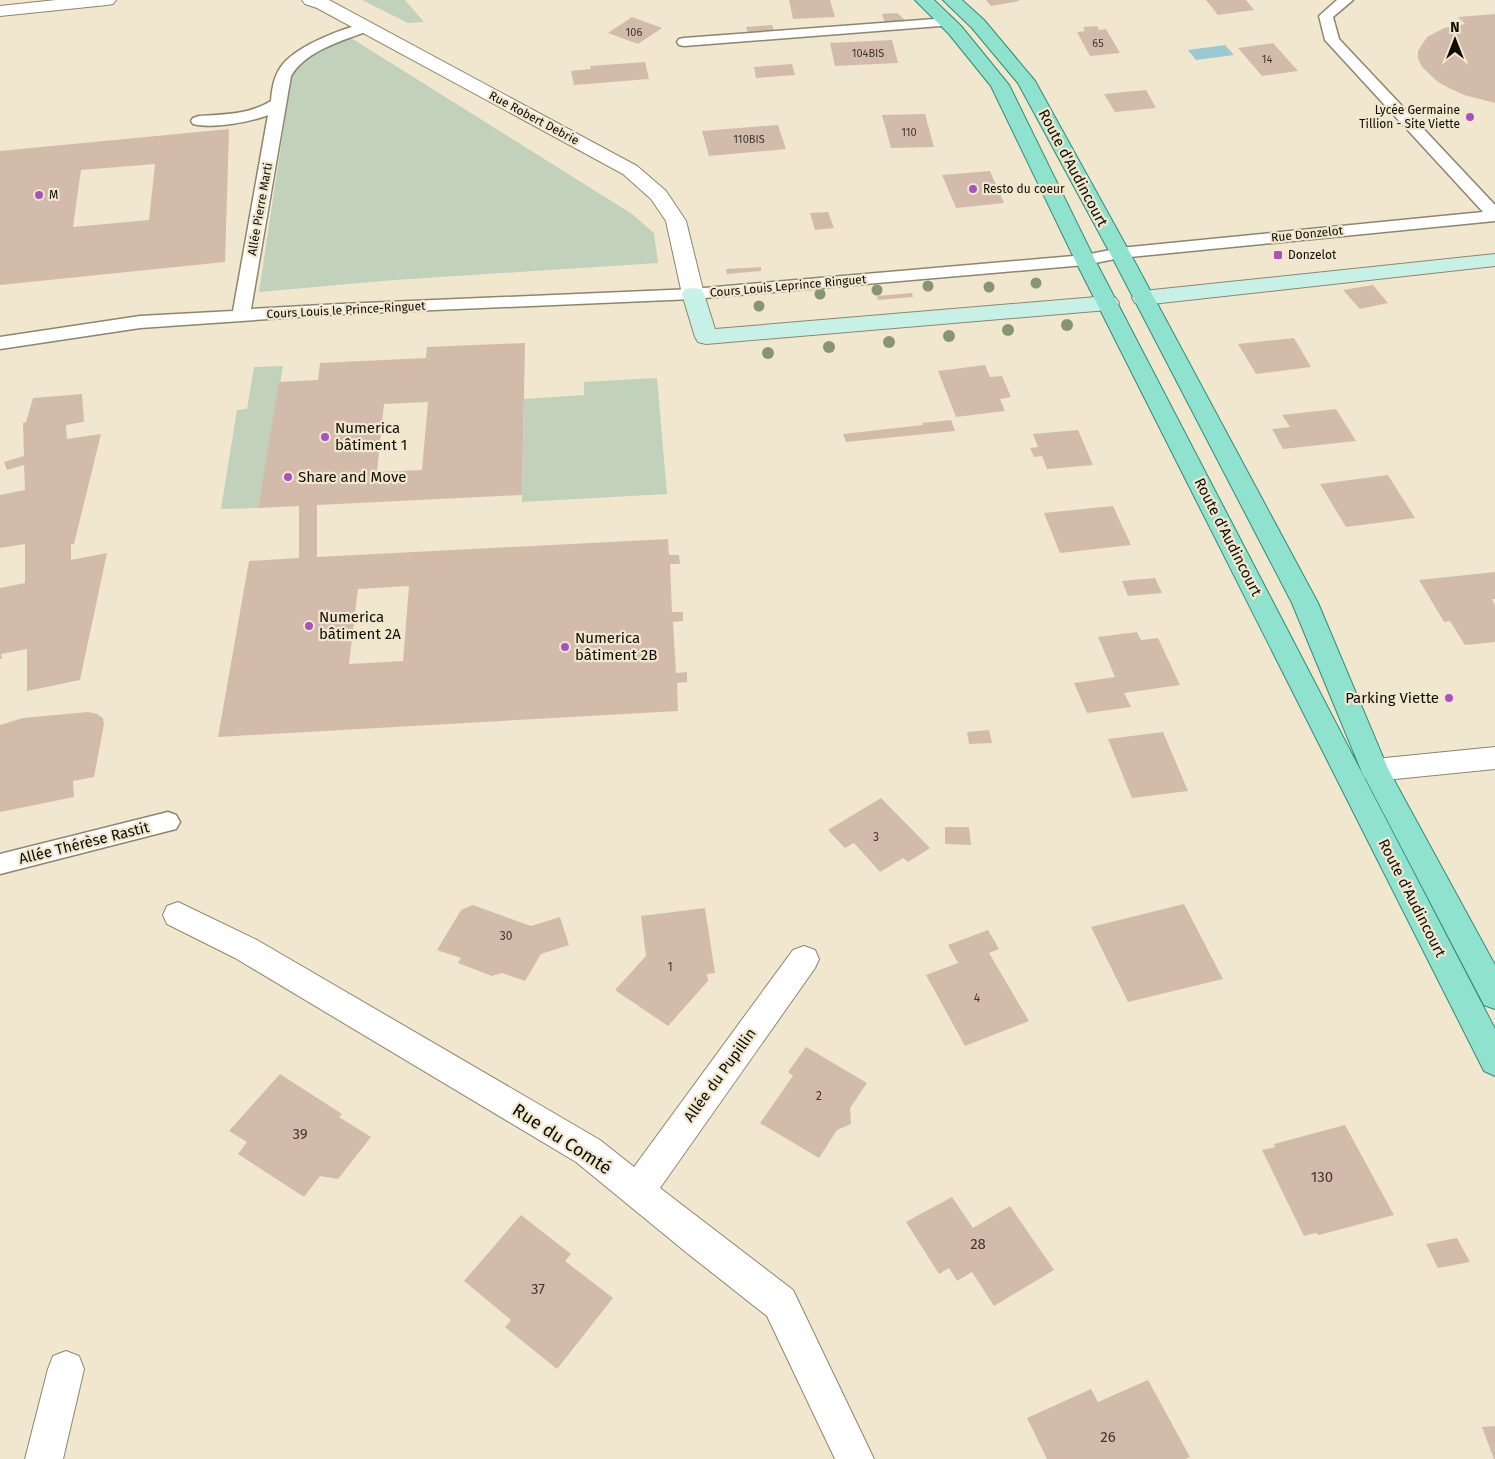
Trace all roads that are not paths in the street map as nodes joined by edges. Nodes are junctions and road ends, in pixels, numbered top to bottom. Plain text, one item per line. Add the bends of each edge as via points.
1 (107, 0) edge
2 (311, 0) edge
3 (924, 0) edge
4 (952, 0) edge
5 (1346, 0) edge
6 (0, 11) edge
7 (948, 22) junction
8 (366, 27) junction
9 (684, 42) dead end
10 (278, 103) junction
11 (199, 121) dead end
12 (1495, 215) edge
13 (1120, 253) junction
14 (1085, 260) junction
15 (1495, 260) edge
16 (693, 294) junction
17 (1143, 298) junction
18 (1108, 303) junction
19 (241, 315) junction
20 (0, 344) edge
21 (1495, 758) edge
22 (1375, 770) junction
23 (168, 822) dead end
24 (0, 864) edge
25 (178, 914) dead end
26 (804, 959) dead end
27 (1495, 995) edge
28 (1495, 1061) edge
29 (637, 1191) junction
30 (66, 1369) dead end
31 (44, 1459) edge
32 (855, 1459) edge

1 - 6 street
2 - 8 street, Rue Robert Debrie
3 - 7 main road, Route d'Audincourt
4 - 13 main road, Route d'Audincourt via 978,24 1026,81
5 - 12 lane via 1326,16 1332,40
7 - 9 lane
7 - 14 main road, Route d'Audincourt via 1000,85
8 - 10 lane, Allée Pierre Marti via 292,62 283,75
8 - 16 street, Rue Robert Debrie via 630,170 659,195 676,221
10 - 11 lane via 255,116
10 - 19 lane, Allée Pierre Marti
12 - 13 lane, Rue Donzelot
13 - 14 lane, Cours Louis Leprince Ringuet
13 - 17 main road, Route d'Audincourt
14 - 16 lane, Cours Louis Leprince Ringuet
14 - 18 main road, Route d'Audincourt
15 - 17 street
16 - 18 street, Cours Louis Leprince Ringuet via 706,337
16 - 19 lane, Cours Louis le Prince-Ringuet
17 - 18 main road
17 - 22 main road, Route d'Audincourt via 1305,603
18 - 28 main road, Route d'Audincourt
19 - 20 lane, Cours Louis le Prince-Ringuet via 140,322
21 - 22 street
22 - 27 main road, Route d'Audincourt
23 - 24 lane, Allée Thérèse Rastit
25 - 29 street, Rue du Comté via 246,949 588,1151
26 - 29 street, Allée du Pupillin
29 - 32 street, Rue du Comté via 780,1303
30 - 31 street

